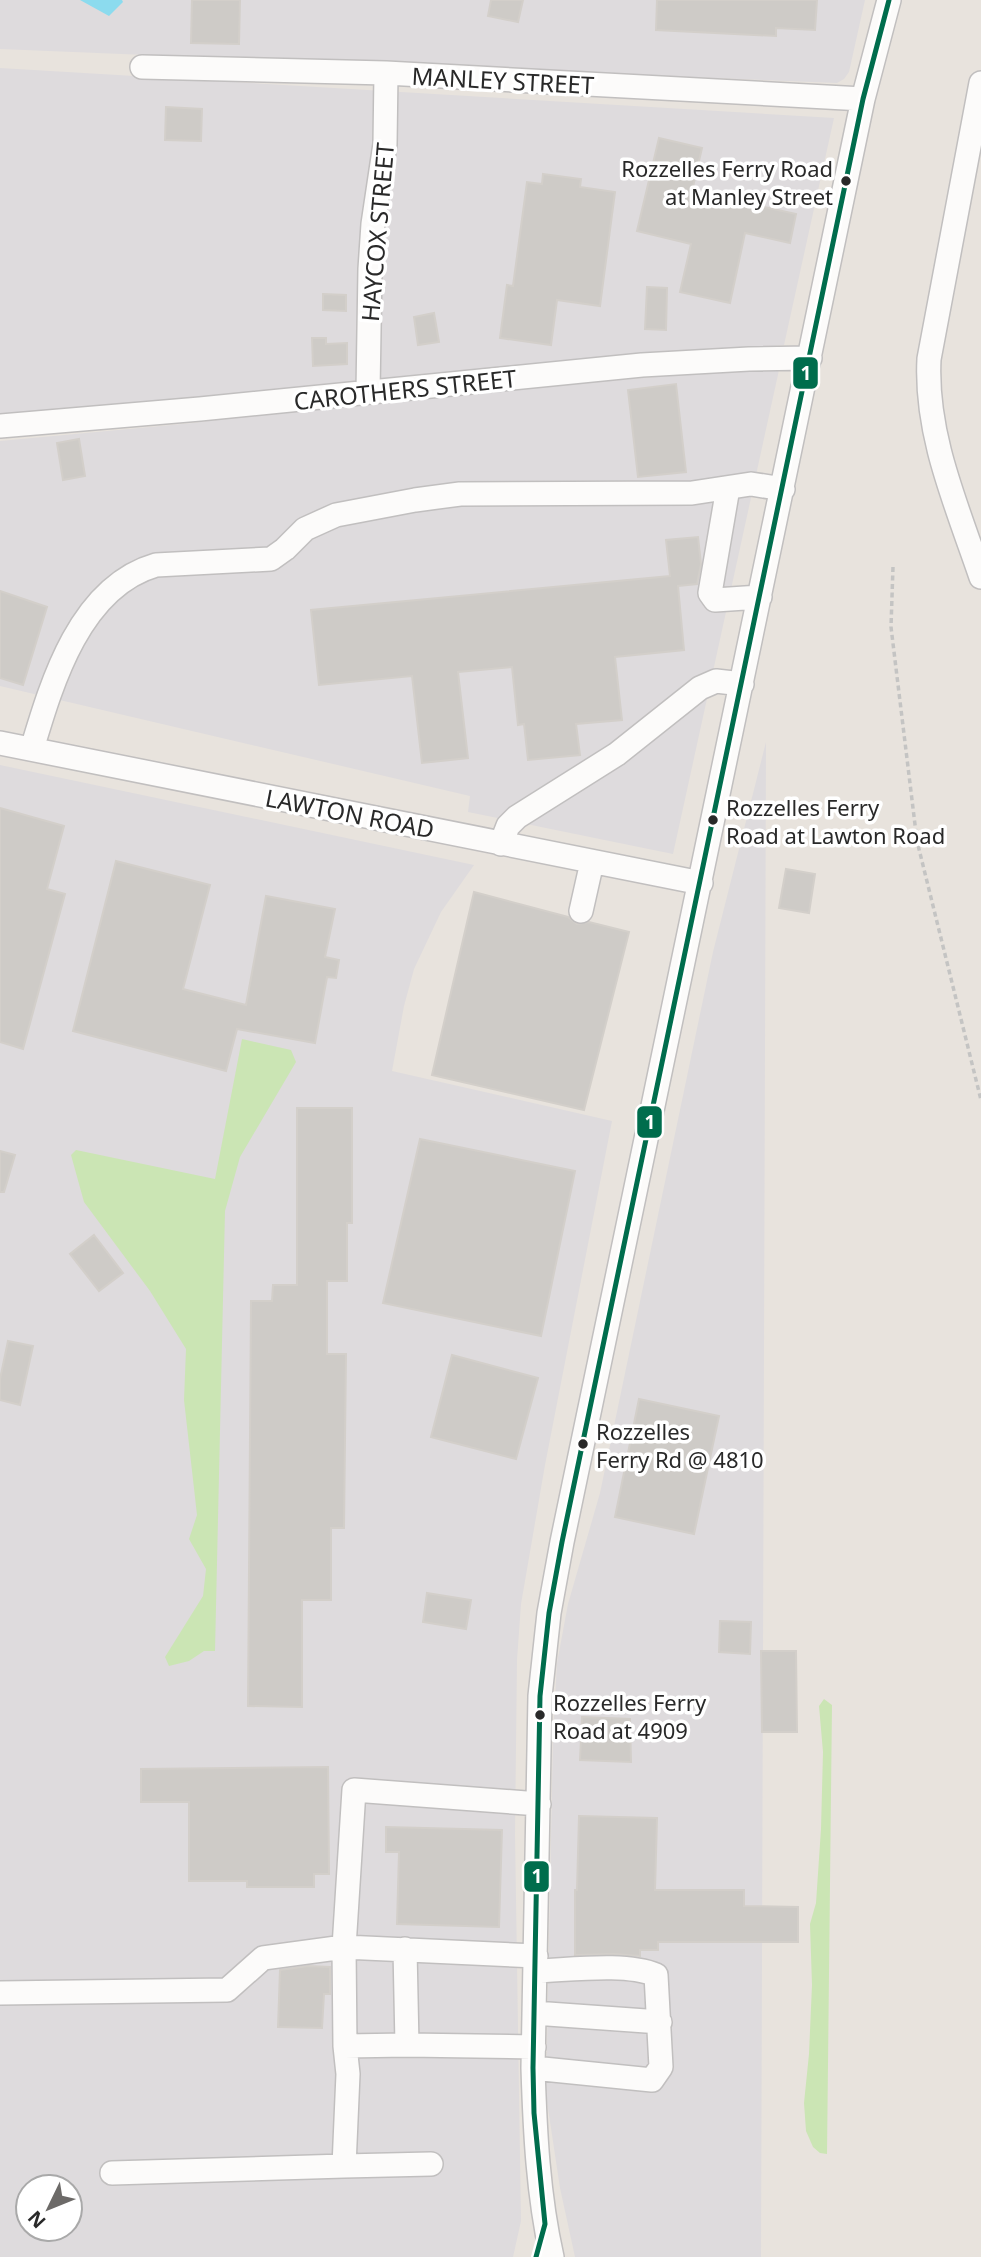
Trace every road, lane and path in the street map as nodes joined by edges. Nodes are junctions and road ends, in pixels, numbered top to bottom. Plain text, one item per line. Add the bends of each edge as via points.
1 (889, 0) edge
2 (142, 67) dead end
3 (386, 73) junction
4 (981, 83) edge
5 (863, 99) junction
6 (810, 358) junction
7 (368, 391) junction
8 (0, 426) edge
9 (728, 488) junction
10 (783, 489) junction
11 (892, 567) dead end
12 (981, 577) edge
13 (760, 597) junction
14 (742, 684) junction
15 (0, 743) edge
16 (32, 749) junction
17 (501, 844) junction
18 (592, 862) junction
19 (701, 883) junction
20 (581, 911) dead end
21 (981, 1100) edge
22 (539, 1804) junction
23 (344, 1947) junction
24 (405, 1949) junction
25 (536, 1964) junction
26 (0, 1993) edge
27 (534, 2013) junction
28 (660, 2022) junction
29 (407, 2045) junction
30 (345, 2046) junction
31 (533, 2058) junction
32 (431, 2164) dead end
33 (344, 2166) junction
34 (112, 2174) dead end
35 (545, 2224) junction
36 (536, 2257) edge
37 (552, 2257) edge

1 - 5 street
2 - 3 street, MANLEY STREET
3 - 5 street, MANLEY STREET
3 - 7 street, HAYCOX STREET via 385,144 370,269
4 - 12 street via 929,359 928,388 936,438
5 - 6 street
6 - 7 street, CAROTHERS STREET via 642,365
6 - 10 street
7 - 8 street, CAROTHERS STREET
9 - 10 street via 751,484
9 - 13 street via 710,593 715,600
9 - 16 street via 692,493 460,494 415,500 336,515 305,529 271,559 156,565 141,570 96,606 68,647
10 - 13 street
11 - 21 path via 891,626 917,841
13 - 14 street
14 - 17 street via 716,681 700,688 617,754 517,817
14 - 19 street
15 - 16 street, LAWTON ROAD
16 - 17 street, LAWTON ROAD
17 - 18 street, LAWTON ROAD
18 - 19 street, LAWTON ROAD
18 - 20 street
19 - 22 street via 559,1554 540,1696
22 - 23 street via 354,1790
22 - 25 street
23 - 24 street
23 - 26 street via 263,1958 226,1990
23 - 30 street
24 - 25 street
24 - 29 street
25 - 27 street
25 - 28 street via 656,1975
27 - 28 street
27 - 31 street
28 - 31 street via 661,2067 652,2080
29 - 30 street
29 - 31 street
30 - 33 street
31 - 35 street
32 - 33 street
33 - 34 street
35 - 36 street
35 - 37 street

